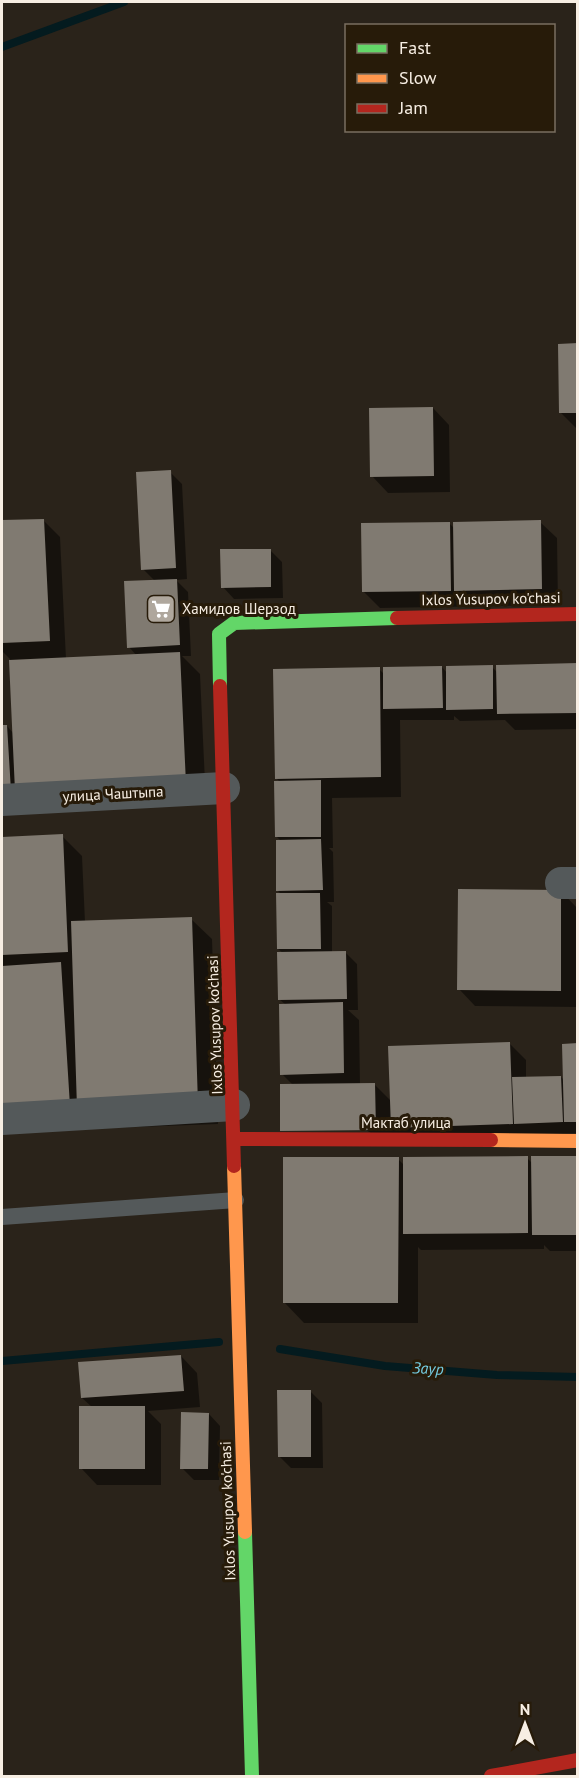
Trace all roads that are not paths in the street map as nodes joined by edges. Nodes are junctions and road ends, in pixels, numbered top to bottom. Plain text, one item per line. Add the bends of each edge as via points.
1 (578, 614) edge
2 (224, 788) junction
3 (2, 800) edge
4 (234, 1105) junction
5 (2, 1119) edge
6 (235, 1139) junction
7 (578, 1141) edge
8 (236, 1200) junction
9 (2, 1217) edge
10 (578, 1760) edge
11 (252, 1776) edge
12 (491, 1776) edge

1 - 2 street, Ixlos Yusupov ko'chasi via 234,623 219,634
2 - 3 street, улица Чаштыпа
2 - 4 street, Ixlos Yusupov ko'chasi
4 - 5 street
4 - 6 street, Ixlos Yusupov ko'chasi
6 - 7 street, Мактаб улица
6 - 8 street, Ixlos Yusupov ko'chasi
8 - 9 lane
8 - 11 street, Ixlos Yusupov ko'chasi
10 - 12 street

